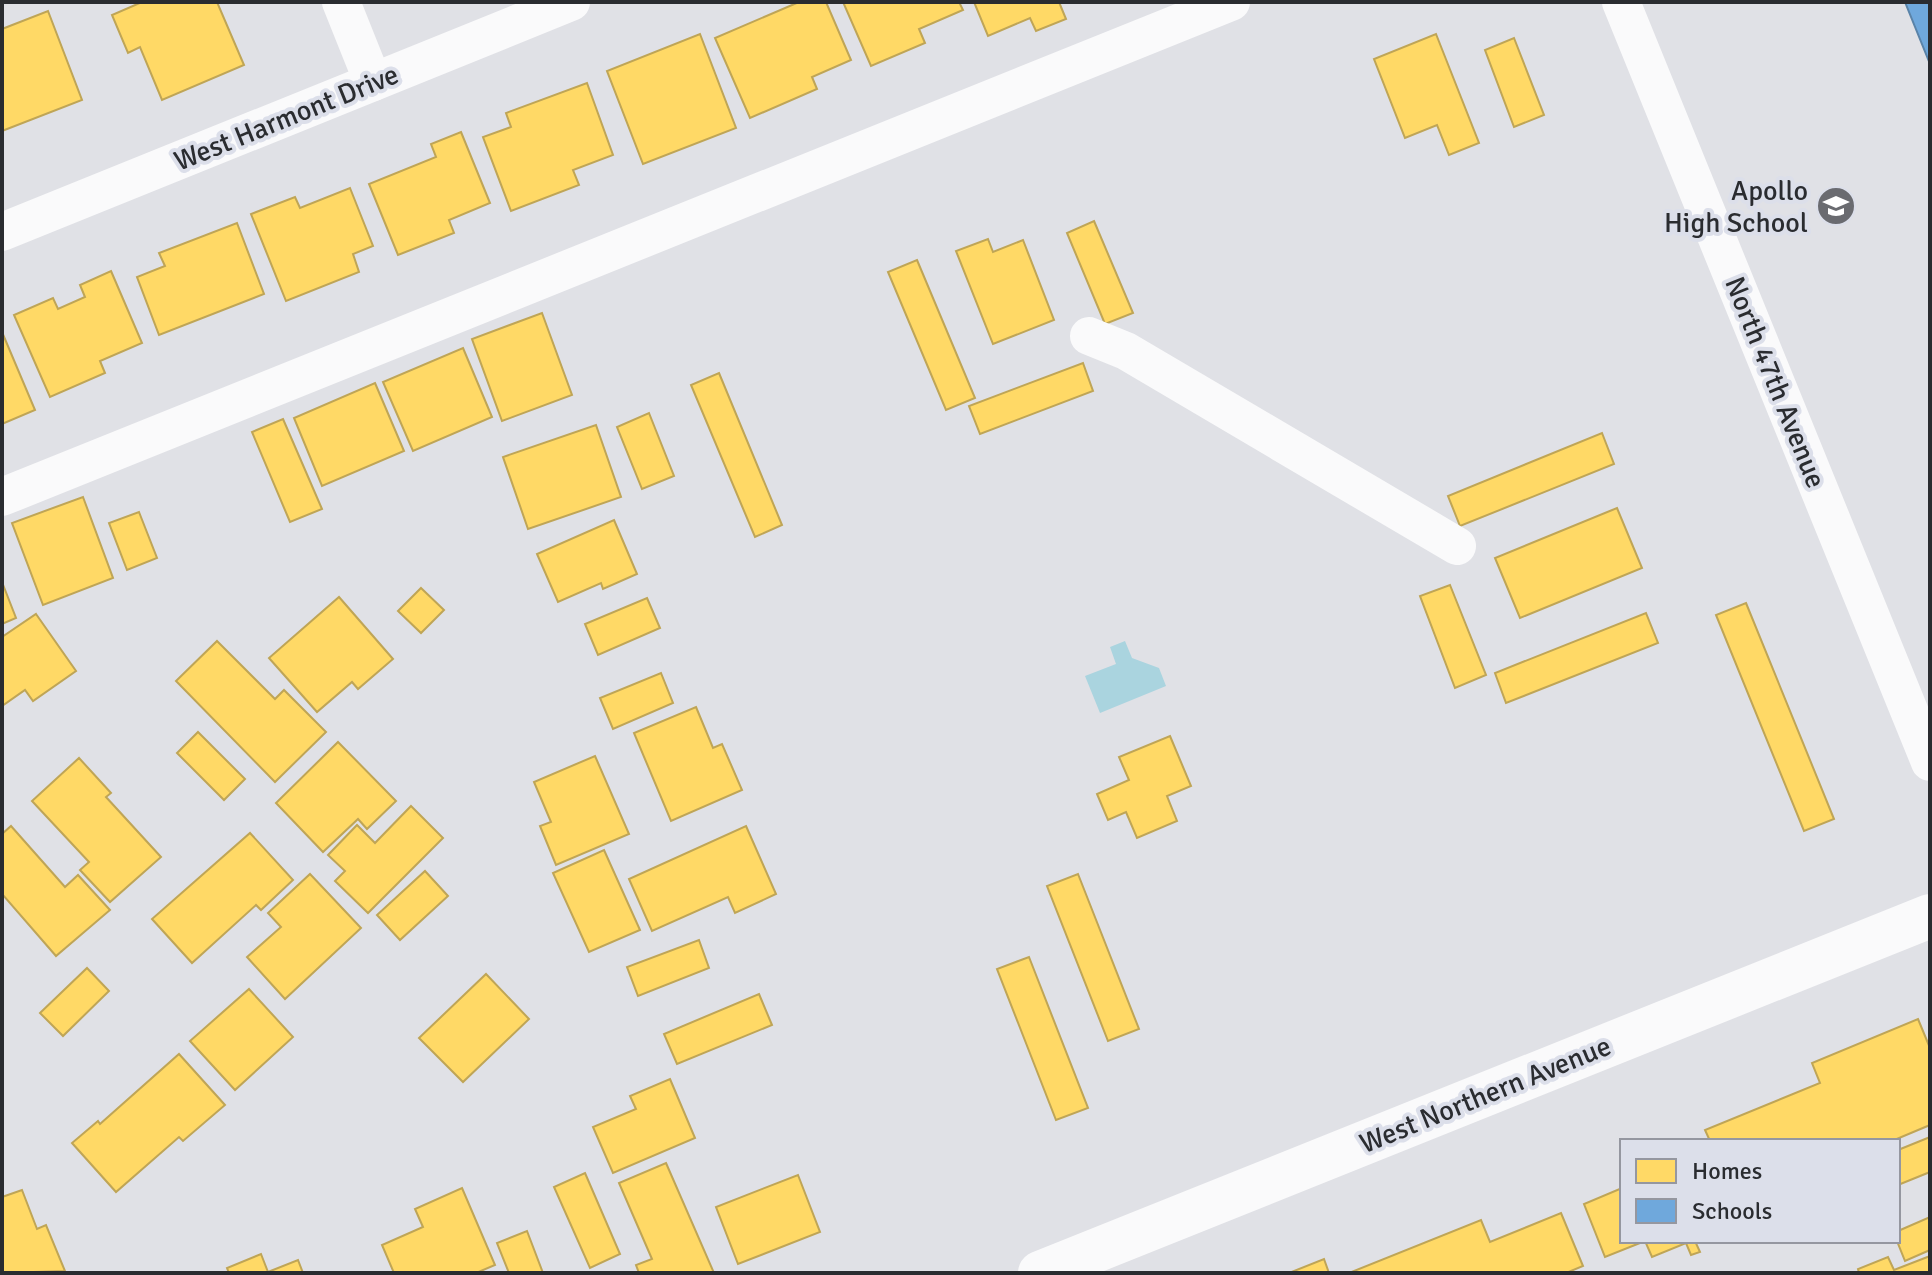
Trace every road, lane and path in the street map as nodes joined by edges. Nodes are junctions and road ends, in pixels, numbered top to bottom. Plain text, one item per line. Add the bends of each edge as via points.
1 (341, 2) edge
2 (571, 2) edge
3 (1231, 2) edge
4 (1621, 2) edge
5 (373, 82) junction
6 (2, 232) edge
7 (1089, 336) dead end
8 (2, 497) edge
9 (1457, 546) dead end
10 (1930, 762) edge
11 (1930, 916) edge
12 (1040, 1273) edge

1 - 5 street
2 - 5 street, West Harmont Drive
3 - 8 street
4 - 10 street, North 47th Avenue
5 - 6 street, West Harmont Drive
7 - 9 street via 1126,351
11 - 12 main road, West Northern Avenue

